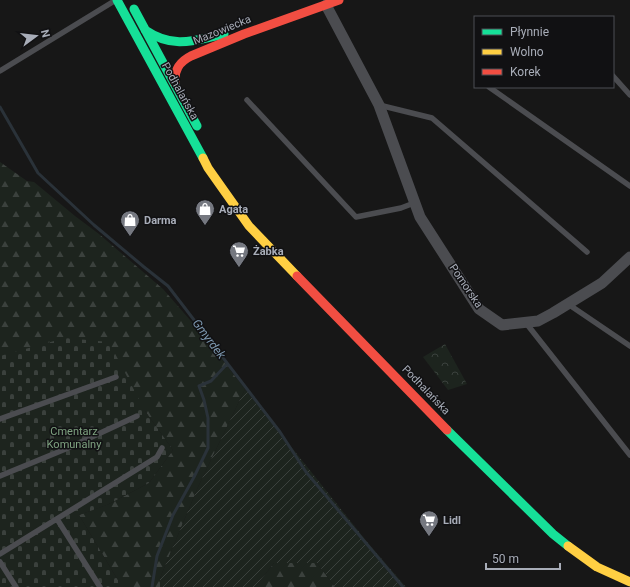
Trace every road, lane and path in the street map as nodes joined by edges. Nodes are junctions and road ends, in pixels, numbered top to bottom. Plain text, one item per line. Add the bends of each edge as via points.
1 (117, 0) edge
2 (129, 0) edge
3 (339, 0) edge
4 (326, 5) junction
5 (274, 22) junction
6 (145, 29) junction
7 (183, 43) junction
8 (145, 53) junction
9 (166, 54) junction
10 (180, 62) junction
11 (0, 71) edge
12 (614, 77) edge
13 (158, 78) junction
14 (175, 83) junction
15 (491, 88) edge
16 (630, 95) edge
17 (247, 100) dead end
18 (378, 105) junction
19 (201, 134) dead end
20 (207, 147) dead end
21 (630, 186) edge
22 (224, 192) junction
23 (414, 203) junction
24 (587, 252) dead end
25 (628, 261) edge
26 (568, 304) junction
27 (526, 323) junction
28 (630, 346) edge
29 (116, 377) dead end
30 (137, 416) dead end
31 (0, 419) edge
32 (162, 448) dead end
33 (630, 455) edge
34 (0, 476) edge
35 (56, 519) junction
36 (0, 554) edge
37 (0, 562) edge
38 (630, 582) edge
39 (16, 587) edge
40 (100, 587) edge

1 - 8 street, Podhalańska
1 - 11 lane
2 - 6 street, Podhalańska
3 - 4 street, Mazowiecka
4 - 5 street, Mazowiecka
4 - 18 street, Pomorska
5 - 7 street, Mazowiecka
5 - 10 street, Mazowiecka
6 - 7 street, Mazowiecka via 156,38
6 - 9 street, Podhalańska
7 - 9 street, Mazowiecka
8 - 9 street via 156,59
8 - 13 street, Podhalańska
9 - 10 street
9 - 13 street via 158,69
9 - 14 street, Podhalańska
10 - 14 street via 174,78
12 - 16 lane
13 - 22 street, Podhalańska
14 - 19 street, Podhalańska
15 - 21 lane
17 - 23 lane via 356,217
18 - 23 street, Pomorska
18 - 24 lane via 432,118
20 - 22 street, Podhalańska
22 - 38 street, Podhalańska via 249,226 427,410 553,534 597,567
23 - 27 street, Pomorska via 479,309 502,325
25 - 26 street, Pomorska via 602,283
26 - 27 street, Pomorska via 538,321
26 - 28 lane
27 - 33 lane
29 - 31 lane
30 - 34 lane
32 - 35 lane via 157,457
35 - 36 lane
35 - 40 lane
37 - 39 lane

